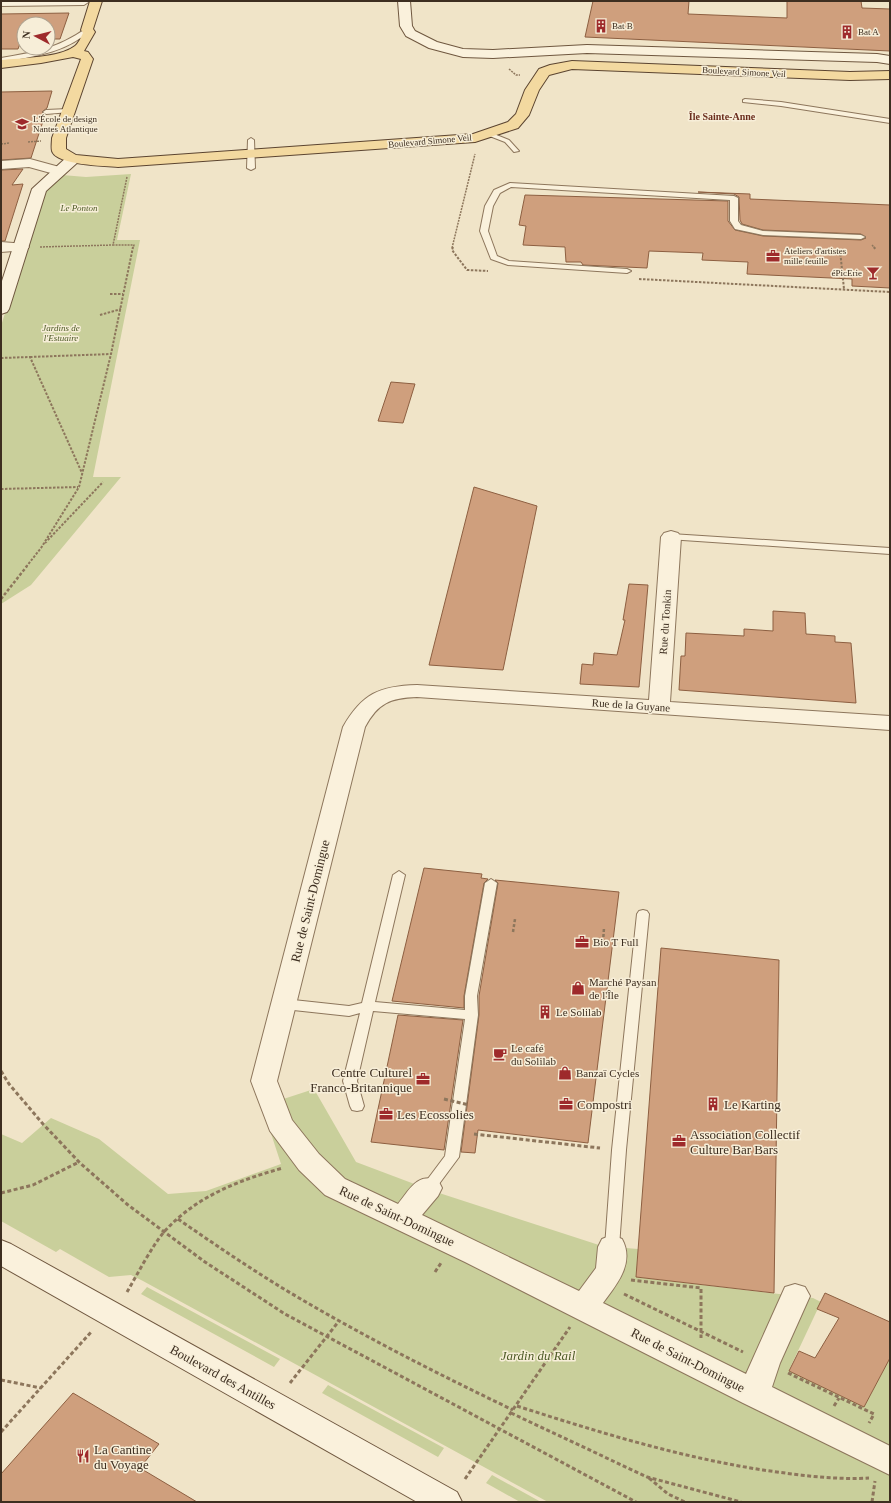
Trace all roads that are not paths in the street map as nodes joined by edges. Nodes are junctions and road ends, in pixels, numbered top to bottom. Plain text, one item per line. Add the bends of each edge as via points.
1 (84, 1) edge
2 (96, 1) edge
3 (404, 1) edge
4 (1, 2) edge
5 (56, 46) edge
6 (74, 49) junction
7 (16, 53) edge
8 (1, 56) edge
9 (1, 60) edge
10 (890, 60) edge
11 (1, 64) edge
12 (890, 75) edge
13 (745, 101) dead end
14 (68, 111) junction
15 (46, 112) dead end
16 (890, 112) edge
17 (883, 119) junction
18 (890, 121) edge
19 (489, 134) junction
20 (251, 140) dead end
21 (516, 151) dead end
22 (73, 159) junction
23 (250, 161) junction
24 (1, 165) edge
25 (58, 171) junction
26 (861, 237) dead end
27 (1, 247) edge
28 (20, 247) junction
29 (627, 271) dead end
30 (1, 309) edge
31 (671, 537) joint
32 (890, 551) edge
33 (374, 700) joint
34 (659, 707) junction
35 (890, 723) edge
36 (399, 875) dead end
37 (491, 883) dead end
38 (643, 914) dead end
39 (284, 1004) junction
40 (368, 1006) junction
41 (472, 1015) junction
42 (357, 1106) dead end
43 (428, 1188) joint
44 (402, 1218) junction
45 (1, 1252) edge
46 (611, 1259) joint
47 (796, 1296) dead end
48 (584, 1306) junction
49 (754, 1394) junction
50 (883, 1470) edge
51 (446, 1502) edge

1 - 4 street
2 - 6 main road via 86,40
3 - 10 street, Boulevard Simone Veil via 406,26 410,33 433,45 463,53 502,54 587,49
5 - 6 main road
6 - 9 lane
6 - 11 main road
6 - 14 main road via 87,59
7 - 8 main road
12 - 19 main road, Boulevard Simone Veil via 850,76 572,65 544,72 532,90 522,116 513,125
13 - 17 lane
14 - 15 lane
14 - 22 main road, Boulevard Simone Veil via 59,138 59,151
16 - 17 lane
17 - 18 lane
19 - 21 lane via 507,141
19 - 23 main road, Boulevard Simone Veil via 451,141
20 - 23 lane
22 - 23 main road, Boulevard Simone Veil via 118,163
22 - 25 street
24 - 25 street via 30,163
25 - 28 street via 39,189
26 - 29 lane via 764,233 743,229 734,221 734,198 510,185 497,192 489,206 484,231 494,257 508,263
27 - 28 street
28 - 30 street
31 - 32 lane
31 - 34 street, Rue du Tonkin
33 - 34 street, Rue de la Guyane via 398,691 417,691
33 - 39 street, Rue de Saint-Domingue via 362,712 354,727
34 - 35 street, Rue de la Guyane
36 - 40 lane
37 - 41 lane via 471,996
38 - 46 lane via 619,1150
39 - 40 lane via 349,1011
39 - 44 street, Rue de Saint-Domingue via 264,1081 280,1124 309,1162 335,1187
40 - 41 lane
40 - 42 lane via 350,1081
41 - 43 lane via 452,1158
43 - 44 street
44 - 48 street, Rue de Saint-Domingue
45 - 51 street, Boulevard des Antilles
46 - 48 street
47 - 49 street via 765,1363
48 - 49 street, Rue de Saint-Domingue
49 - 50 street, Rue de Saint-Domingue

